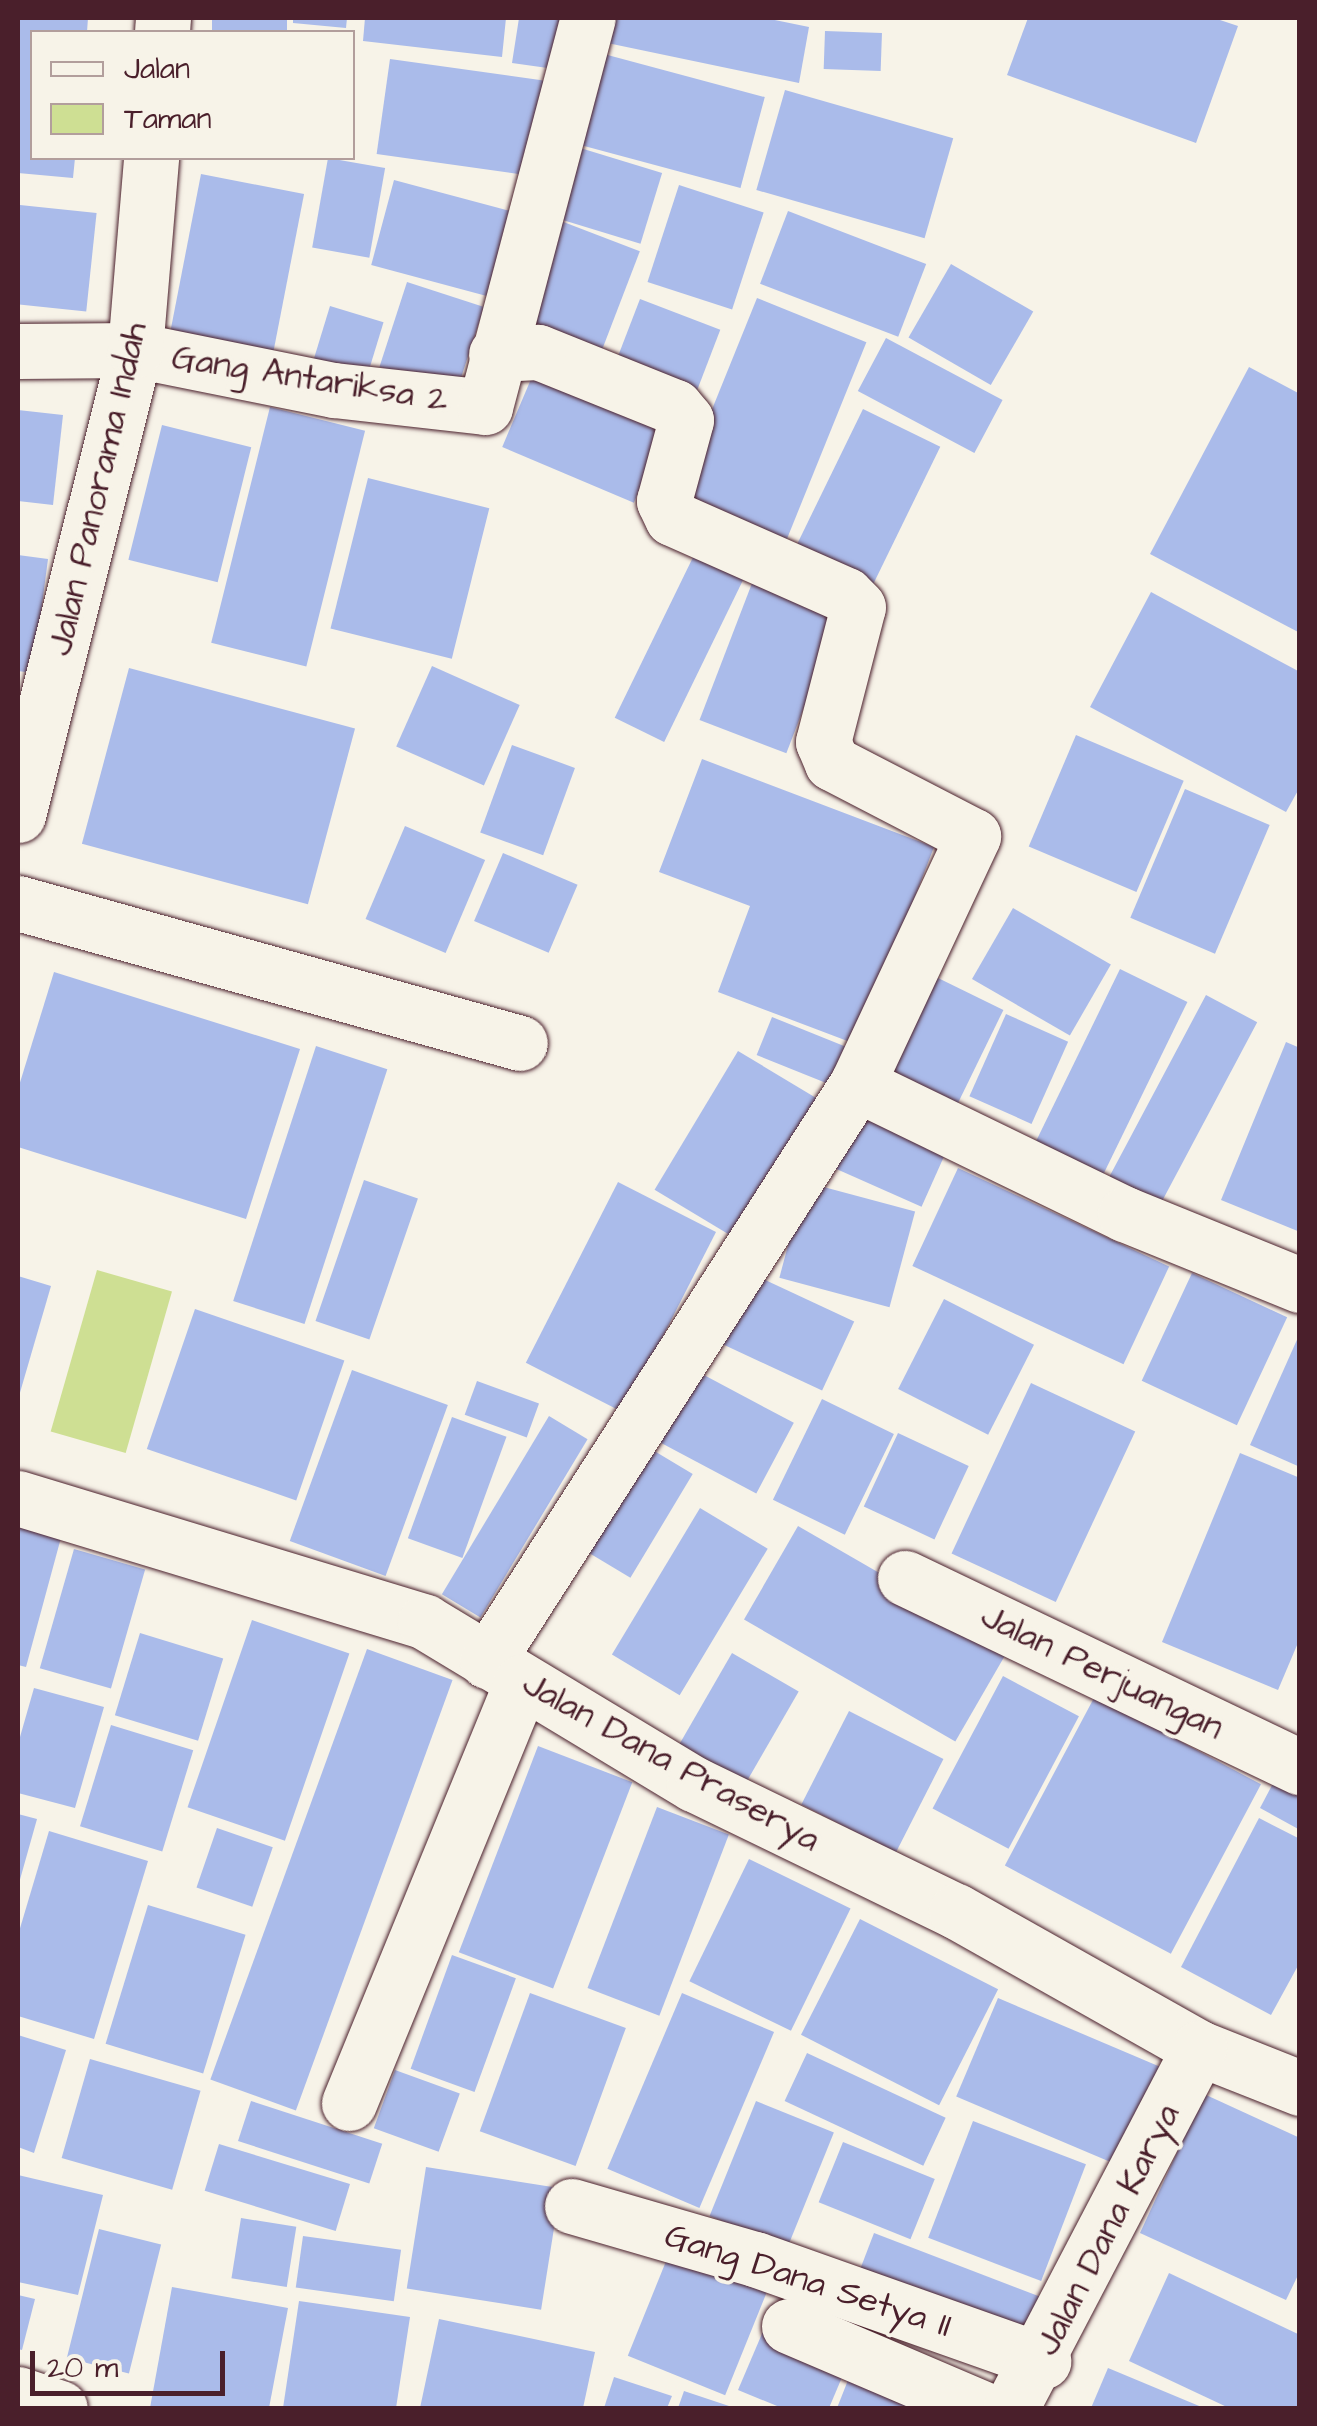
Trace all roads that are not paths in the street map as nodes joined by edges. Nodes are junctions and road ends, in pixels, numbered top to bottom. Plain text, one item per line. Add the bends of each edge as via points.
1 (588, 18) edge
2 (151, 160) edge
3 (135, 350) junction
4 (18, 351) edge
5 (496, 354) junction
6 (18, 815) edge
7 (18, 903) edge
8 (520, 1043) dead end
9 (858, 1084) junction
10 (1300, 1285) edge
11 (18, 1498) edge
12 (905, 1578) dead end
13 (505, 1671) junction
14 (1300, 1766) edge
15 (1199, 2048) junction
16 (1300, 2088) edge
17 (349, 2102) dead end
18 (572, 2206) dead end
19 (789, 2326) dead end
20 (1042, 2361) junction
21 (18, 2394) edge
22 (60, 2408) edge
23 (980, 2408) edge
24 (1011, 2408) edge

1 - 5 street
2 - 3 street, Jalan Panorama Indah
3 - 4 street, Gang Antariksa 2
3 - 5 street, Gang Antariksa 2 via 334,390 485,407
3 - 6 street, Jalan Panorama Indah
5 - 9 street, Gang Antariksa 2 via 538,352 675,408 686,420 664,501 672,518 846,595 858,608 822,742 832,763 973,836
7 - 8 street
9 - 10 street via 1125,1214
9 - 13 street
11 - 13 street, Jalan Dana Praserya via 425,1622
12 - 14 street, Jalan Perjuangan
13 - 15 street, Jalan Dana Praserya via 694,1784 956,1911
13 - 17 street
15 - 16 street, Jalan Dana Praserya
15 - 20 street, Jalan Dana Karya
18 - 20 street, Gang Dana Setya II via 755,2259
19 - 23 street
20 - 24 street, Jalan Dana Karya
21 - 22 street

